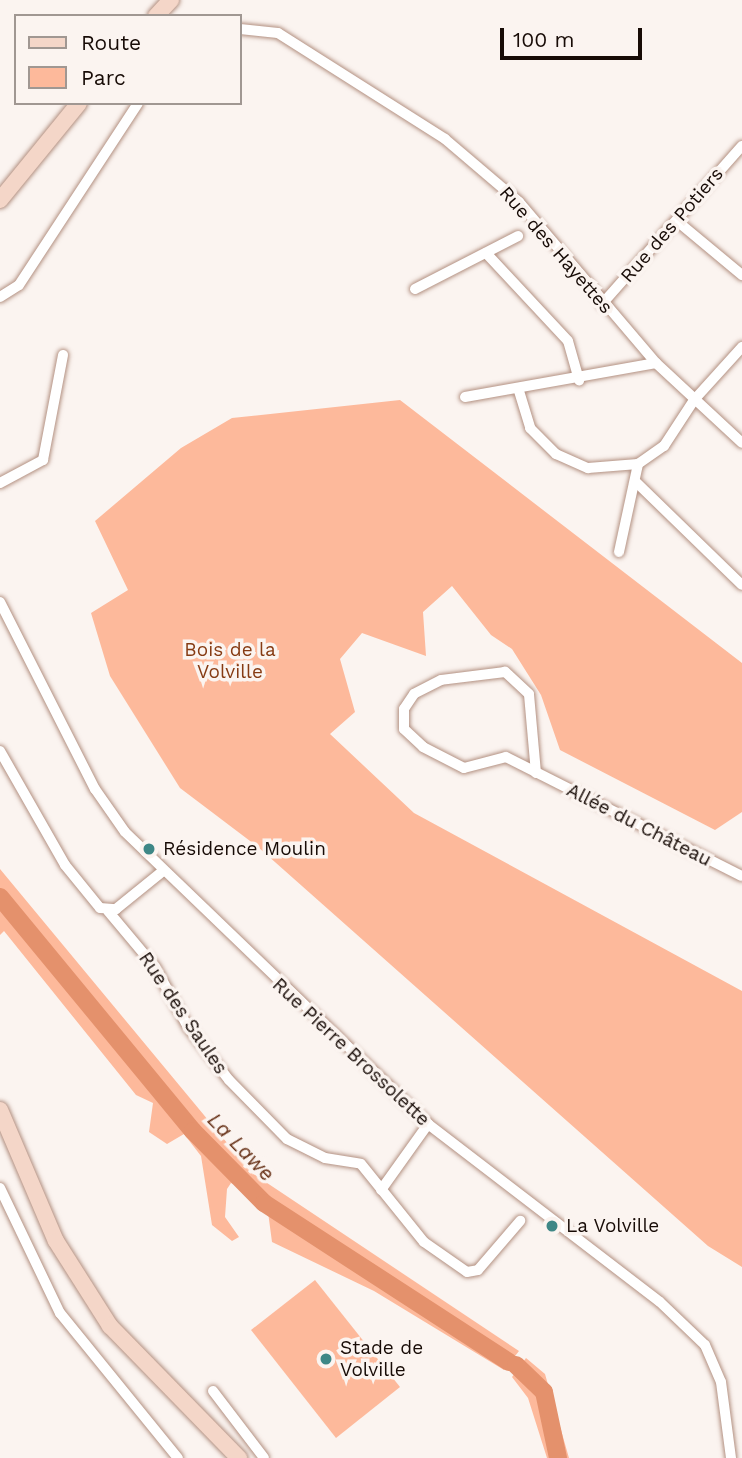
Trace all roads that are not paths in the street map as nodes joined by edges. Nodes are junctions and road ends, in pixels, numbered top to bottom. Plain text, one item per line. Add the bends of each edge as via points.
1 (172, 0) edge
2 (158, 14) edge
3 (242, 29) edge
4 (77, 105) edge
5 (137, 105) edge
6 (742, 146) edge
7 (4, 190) edge
8 (0, 200) edge
9 (677, 221) junction
10 (518, 236) dead end
11 (486, 253) junction
12 (742, 275) edge
13 (415, 289) dead end
14 (0, 297) edge
15 (602, 304) junction
16 (742, 347) edge
17 (63, 355) dead end
18 (656, 363) junction
19 (579, 380) junction
20 (519, 391) junction
21 (466, 397) dead end
22 (694, 400) junction
23 (742, 443) edge
24 (638, 464) junction
25 (0, 483) edge
26 (637, 483) junction
27 (619, 552) dead end
28 (742, 585) edge
29 (0, 602) edge
30 (0, 751) edge
31 (536, 773) junction
32 (163, 871) junction
33 (742, 876) edge
34 (108, 911) junction
35 (0, 1111) edge
36 (428, 1124) junction
37 (0, 1188) edge
38 (381, 1190) junction
39 (12, 1219) junction
40 (520, 1221) dead end
41 (0, 1225) edge
42 (213, 1391) dead end
43 (178, 1458) edge
44 (239, 1458) edge
45 (264, 1458) edge
46 (731, 1458) edge

1 - 2 main road
3 - 15 street, Rue des Hayettes via 278,33 445,139 519,202
4 - 7 main road
5 - 14 street via 19,285
6 - 9 street, Rue des Potiers
7 - 8 main road
9 - 12 street
9 - 15 street, Rue des Potiers
10 - 11 street
11 - 13 street
11 - 19 street via 568,341
15 - 18 street, Rue des Hayettes
16 - 22 street
17 - 25 street via 43,460
18 - 19 street
18 - 22 street, Rue des Hayettes
19 - 20 street
20 - 21 street
20 - 24 street via 530,428 556,454 588,468
22 - 23 street, Rue des Hayettes
22 - 24 street via 664,446
24 - 26 street
26 - 27 street
26 - 28 street
29 - 32 street, Rue Pierre Brossolette via 109,813
30 - 34 street, Rue des Saules via 65,865
31 - 31 street, Allée du Château via 497,756 464,768 423,747 404,729 404,709 414,694 441,680 505,672 528,694
31 - 33 street, Allée du Château
32 - 34 street
32 - 36 street, Rue Pierre Brossolette
34 - 38 street, Rue des Saules via 155,967 188,1027 269,1123 310,1153 354,1160
35 - 44 main road via 56,1241 110,1326
36 - 38 street
36 - 46 street, Rue Pierre Brossolette via 678,1316 705,1345 721,1382
37 - 39 street
38 - 40 street via 424,1242 467,1272 478,1270
39 - 41 street
39 - 43 street via 60,1313
42 - 45 street

